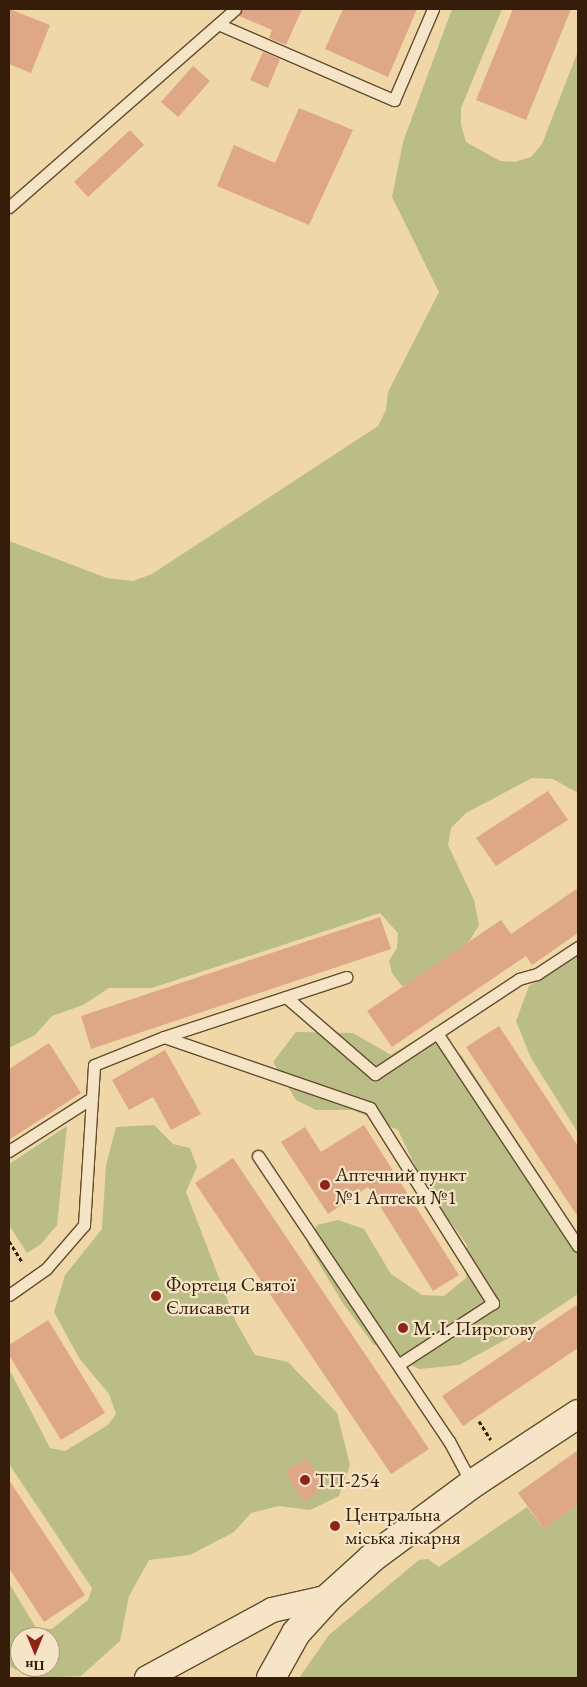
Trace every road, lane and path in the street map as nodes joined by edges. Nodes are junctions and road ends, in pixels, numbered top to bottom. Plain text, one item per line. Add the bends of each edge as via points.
1 (235, 9) edge
2 (433, 9) edge
3 (218, 24) junction
4 (9, 207) edge
5 (578, 947) edge
6 (346, 977) dead end
7 (286, 997) junction
8 (437, 1033) junction
9 (164, 1037) junction
10 (92, 1098) junction
11 (9, 1151) edge
12 (258, 1156) dead end
13 (9, 1241) edge
14 (578, 1246) edge
15 (33, 1278) junction
16 (9, 1295) edge
17 (398, 1365) junction
18 (578, 1414) edge
19 (472, 1484) junction
20 (329, 1597) junction
21 (147, 1678) edge
22 (271, 1678) edge

1 - 3 lane
2 - 3 lane via 394,100
3 - 4 lane
5 - 8 lane via 537,974 519,979
6 - 7 lane
7 - 8 lane via 375,1074
7 - 9 lane
8 - 14 lane
9 - 10 lane via 94,1066
9 - 17 lane via 370,1108 493,1303
10 - 11 lane
10 - 15 lane via 84,1224 46,1269
12 - 17 lane
13 - 15 path
15 - 16 lane
17 - 19 lane via 449,1441
18 - 19 main road
19 - 20 main road via 372,1558
20 - 21 street via 272,1610
20 - 22 main road via 296,1633

